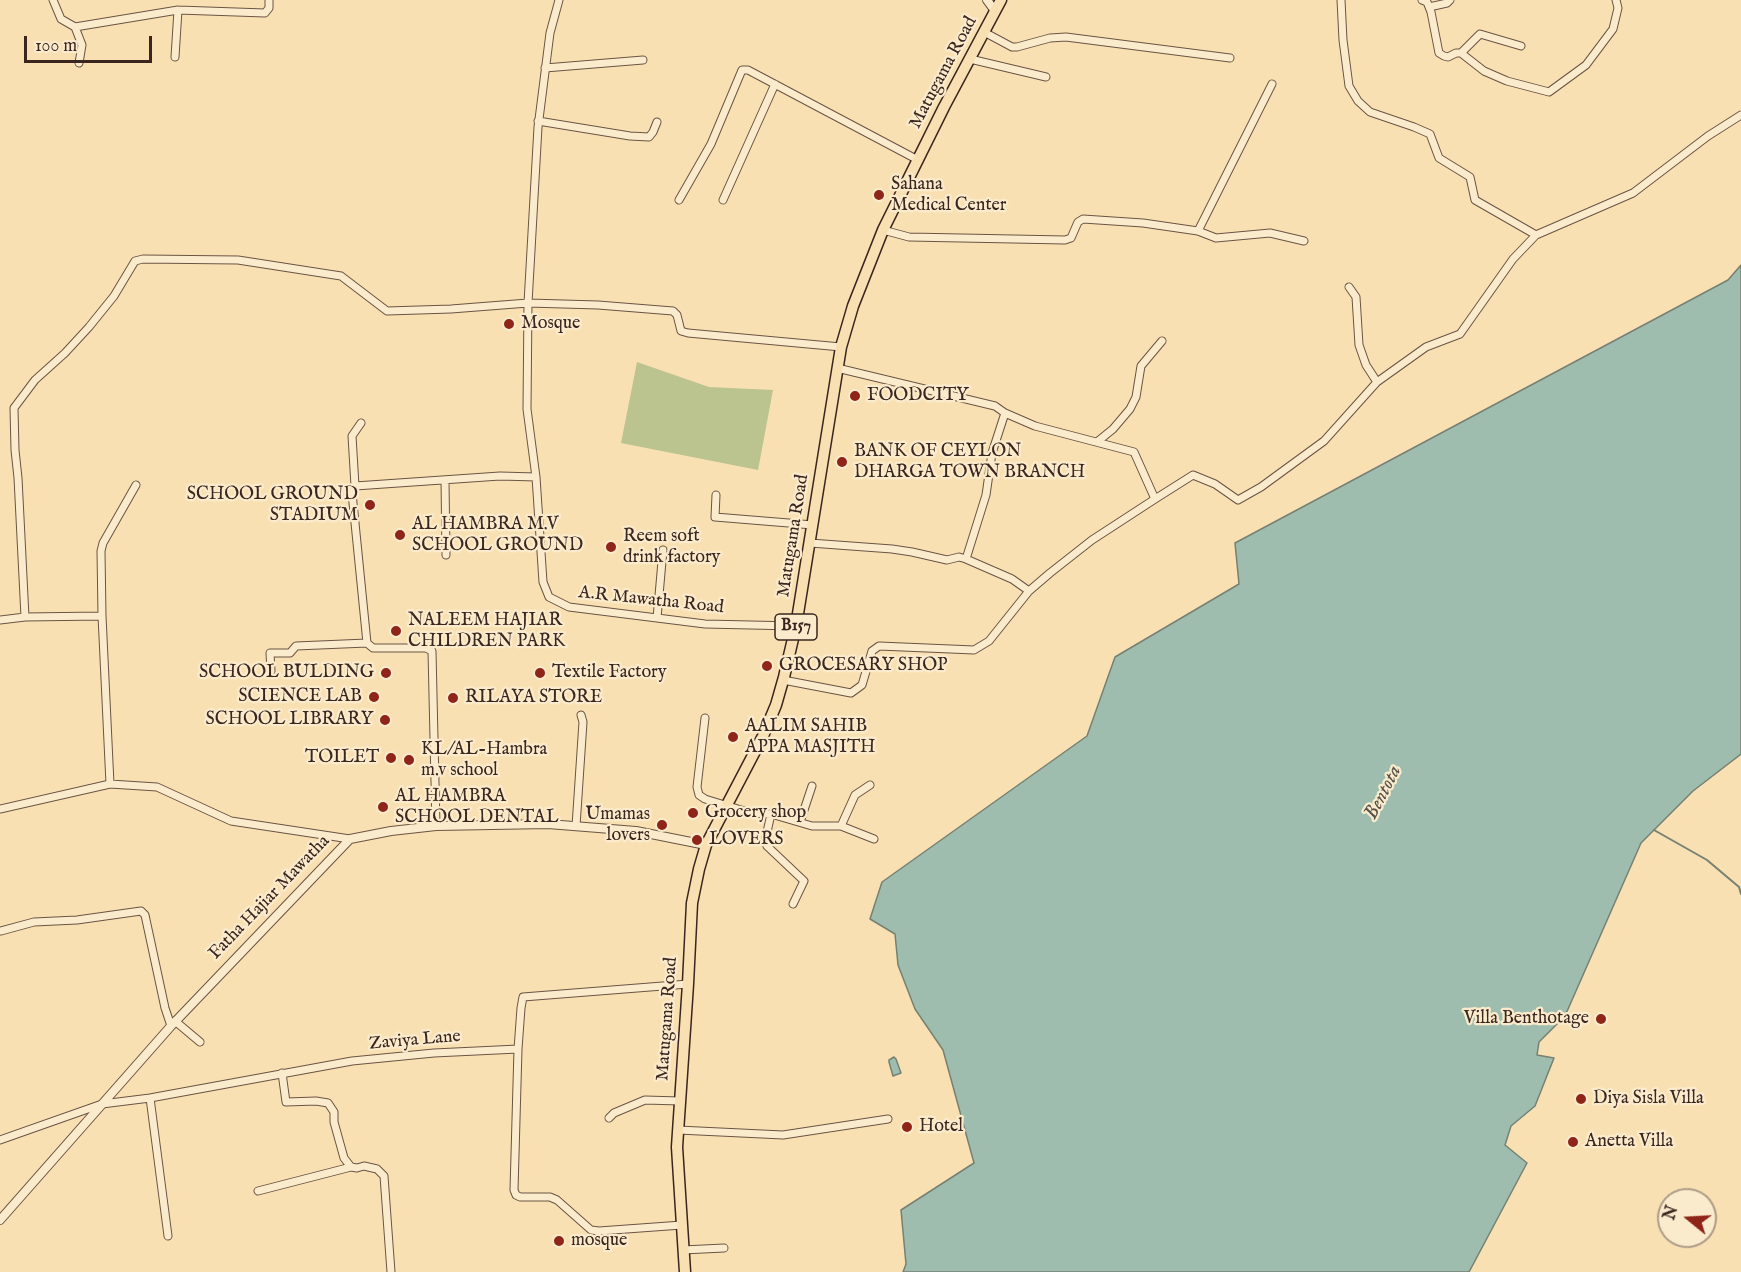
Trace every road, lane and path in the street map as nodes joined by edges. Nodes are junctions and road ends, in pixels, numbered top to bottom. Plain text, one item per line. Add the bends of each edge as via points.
1 (53, 0) edge
2 (269, 0) edge
3 (559, 0) edge
4 (987, 0) edge
5 (1001, 0) edge
6 (1341, 0) edge
7 (1422, 0) edge
8 (1450, 0) edge
9 (1616, 0) edge
10 (1429, 7) junction
11 (178, 10) junction
12 (995, 11) junction
13 (75, 27) junction
14 (984, 32) junction
15 (1521, 46) dead end
16 (1461, 53) junction
17 (175, 57) dead end
18 (1230, 58) dead end
19 (970, 59) junction
20 (643, 60) dead end
21 (80, 63) dead end
22 (546, 68) junction
23 (1046, 77) dead end
24 (775, 84) junction
25 (1272, 84) dead end
26 (1741, 115) edge
27 (538, 121) junction
28 (657, 122) dead end
29 (918, 160) junction
30 (679, 200) dead end
31 (723, 200) dead end
32 (883, 230) junction
33 (1198, 231) junction
34 (1536, 235) junction
35 (1304, 241) dead end
36 (1349, 287) dead end
37 (528, 303) junction
38 (1162, 341) dead end
39 (841, 347) junction
40 (837, 368) junction
41 (1377, 382) junction
42 (1005, 413) junction
43 (361, 423) dead end
44 (1097, 442) junction
45 (536, 477) junction
46 (445, 480) junction
47 (136, 485) dead end
48 (355, 486) junction
49 (716, 495) dead end
50 (1155, 499) junction
51 (813, 525) junction
52 (810, 543) junction
53 (663, 550) dead end
54 (446, 555) dead end
55 (966, 560) junction
56 (1029, 591) junction
57 (102, 616) junction
58 (25, 617) junction
59 (657, 618) junction
60 (0, 620) edge
61 (796, 626) junction
62 (367, 643) junction
63 (271, 671) dead end
64 (783, 680) junction
65 (581, 716) dead end
66 (705, 718) dead end
67 (110, 784) junction
68 (870, 785) dead end
69 (812, 786) dead end
70 (726, 806) junction
71 (0, 809) edge
72 (771, 814) junction
73 (800, 822) junction
74 (436, 826) junction
75 (576, 826) junction
76 (841, 826) junction
77 (350, 839) junction
78 (874, 839) dead end
79 (706, 844) junction
80 (793, 904) dead end
81 (1, 931) edge
82 (688, 984) junction
83 (173, 1023) junction
84 (200, 1042) dead end
85 (518, 1049) junction
86 (282, 1073) junction
87 (150, 1098) junction
88 (680, 1101) junction
89 (102, 1104) junction
90 (609, 1118) dead end
91 (888, 1119) dead end
92 (678, 1130) junction
93 (0, 1140) edge
94 (351, 1167) junction
95 (258, 1191) dead end
96 (0, 1220) edge
97 (682, 1225) junction
98 (168, 1236) dead end
99 (724, 1248) dead end
100 (684, 1250) junction
101 (391, 1272) edge
102 (685, 1272) edge

1 - 13 street via 61,19
2 - 11 street via 265,13
3 - 22 street, A.R Mawatha Road
4 - 12 street
5 - 12 main road, Matugama Road / B157
6 - 34 street via 1350,87 1358,101 1371,112 1430,134 1439,159 1470,177 1475,200
7 - 10 street
8 - 10 street
9 - 16 street via 1613,29 1586,65 1549,92 1484,71
10 - 16 street via 1439,53 1448,57
11 - 13 street
11 - 17 street
12 - 14 main road, Matugama Road / B157
13 - 21 street via 82,45
14 - 18 street via 1011,47 1066,37
14 - 19 main road, Matugama Road / B157
15 - 16 street via 1480,34
19 - 23 street
19 - 29 main road, Matugama Road / B157
20 - 22 street
22 - 27 street, A.R Mawatha Road
24 - 29 street
24 - 30 street via 742,70 711,144
24 - 31 street
25 - 33 street
26 - 34 street via 1633,193
27 - 28 street via 649,137
27 - 37 street, A.R Mawatha Road
29 - 32 main road, Matugama Road / B157
32 - 33 street via 909,237 1065,240 1071,238 1083,219
32 - 39 main road, Matugama Road / B157
33 - 35 street via 1216,238 1270,233
34 - 41 street via 1513,259 1460,333 1426,347
36 - 41 street via 1356,297 1359,345
37 - 39 street via 673,311 681,330 688,333
37 - 45 street, A.R Mawatha Road via 527,409
37 - 58 street via 387,312 341,276 238,260 135,261 89,327 35,380 14,408
38 - 44 street via 1141,366 1130,409
39 - 40 main road, Matugama Road / B157
40 - 42 street via 995,406
40 - 51 main road, Matugama Road / B157
41 - 50 street via 1324,441 1238,500 1193,475
42 - 44 street via 1035,426
42 - 55 street
43 - 48 street via 352,436
44 - 50 street via 1134,452
45 - 46 street
45 - 59 street, A.R Mawatha Road via 543,582 549,597 569,607
46 - 48 street
46 - 54 street
47 - 57 street via 103,543
48 - 62 street via 352,493
49 - 51 street via 715,517
50 - 56 street via 1092,540
51 - 52 main road, Matugama Road / B157
52 - 55 street
52 - 61 main road, Matugama Road / B157
53 - 59 street
55 - 56 street via 1012,579
56 - 64 street via 989,641 974,650 879,646 872,651 862,685 851,693
57 - 58 street
57 - 67 street
58 - 60 street
59 - 61 street, A.R Mawatha Road via 705,624
61 - 64 main road, Matugama Road / B157
62 - 63 street via 296,646 290,653 270,653
62 - 74 street via 373,648 432,651
64 - 70 main road, Matugama Road / B157 via 763,736
65 - 75 street
66 - 70 street via 697,788 699,795
67 - 71 street
67 - 77 street via 157,787 231,821
68 - 76 street via 855,795
69 - 73 street
70 - 72 street
70 - 79 main road, Matugama Road / B157
72 - 73 street
72 - 80 street via 767,846 804,881
73 - 76 street
74 - 75 street, Fatha Hajiar Mawatha
74 - 77 street, Fatha Hajiar Mawatha
75 - 79 street, Fatha Hajiar Mawatha via 636,831
76 - 78 street
77 - 83 street, Fatha Hajiar Mawatha
79 - 82 main road, Matugama Road / B157 via 692,903
81 - 83 street via 34,922 141,911 165,1008
82 - 85 street via 524,997
82 - 88 main road, Matugama Road / B157
83 - 84 street
83 - 89 street, Fatha Hajiar Mawatha
85 - 86 street, Zaviya Lane via 364,1060
85 - 97 street via 516,1196 557,1200 591,1230
86 - 87 street, Zaviya Lane
86 - 94 street via 286,1102 328,1103 334,1112 344,1158
87 - 89 street, Zaviya Lane
87 - 98 street
88 - 90 street via 645,1100
88 - 92 main road, Matugama Road / B157
89 - 93 street, Zaviya Lane
89 - 96 street, Fatha Hajiar Mawatha
91 - 92 street via 783,1135
92 - 97 main road, Matugama Road / B157
94 - 95 street
94 - 101 street via 377,1169 384,1176
97 - 100 main road, Matugama Road / B157
99 - 100 street
100 - 102 main road, Matugama Road / B157

